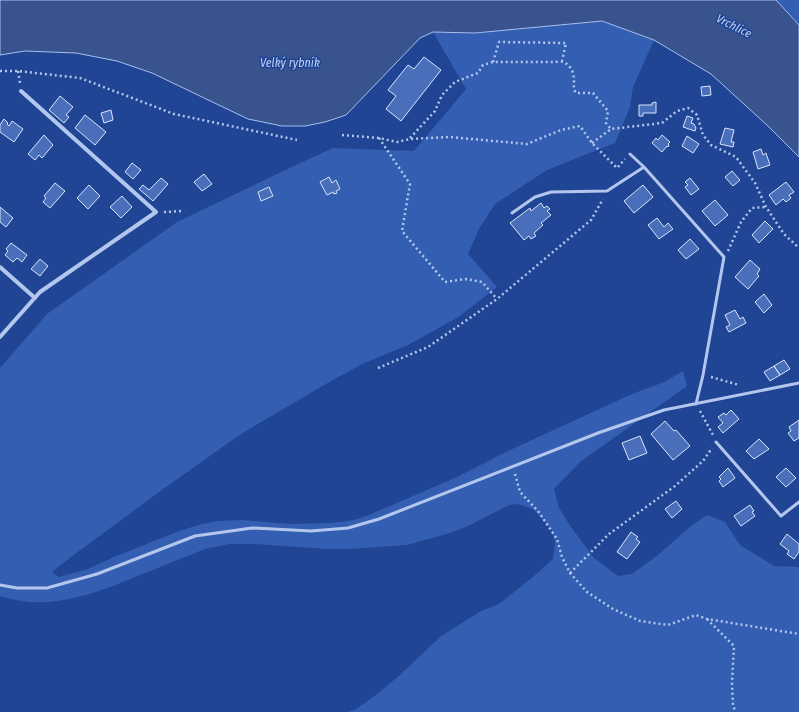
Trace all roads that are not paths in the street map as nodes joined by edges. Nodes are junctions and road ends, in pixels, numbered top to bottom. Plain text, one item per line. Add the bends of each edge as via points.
1 (21, 91) dead end
2 (630, 154) road end
3 (644, 167) junction
4 (512, 213) dead end
5 (0, 267) edge
6 (35, 298) junction
7 (0, 337) edge
8 (799, 383) edge
9 (696, 404) junction
10 (716, 442) road end
11 (799, 502) edge
12 (0, 584) edge

1 - 6 street via 156,212
2 - 3 lane
3 - 4 lane via 607,191 551,192 535,197
3 - 9 lane via 724,257 704,375
5 - 6 street
6 - 7 street
8 - 9 lane
9 - 12 lane via 664,410 598,433 379,519 348,528 311,531 252,528 195,536 98,574 47,588 17,588
10 - 11 lane via 781,516

